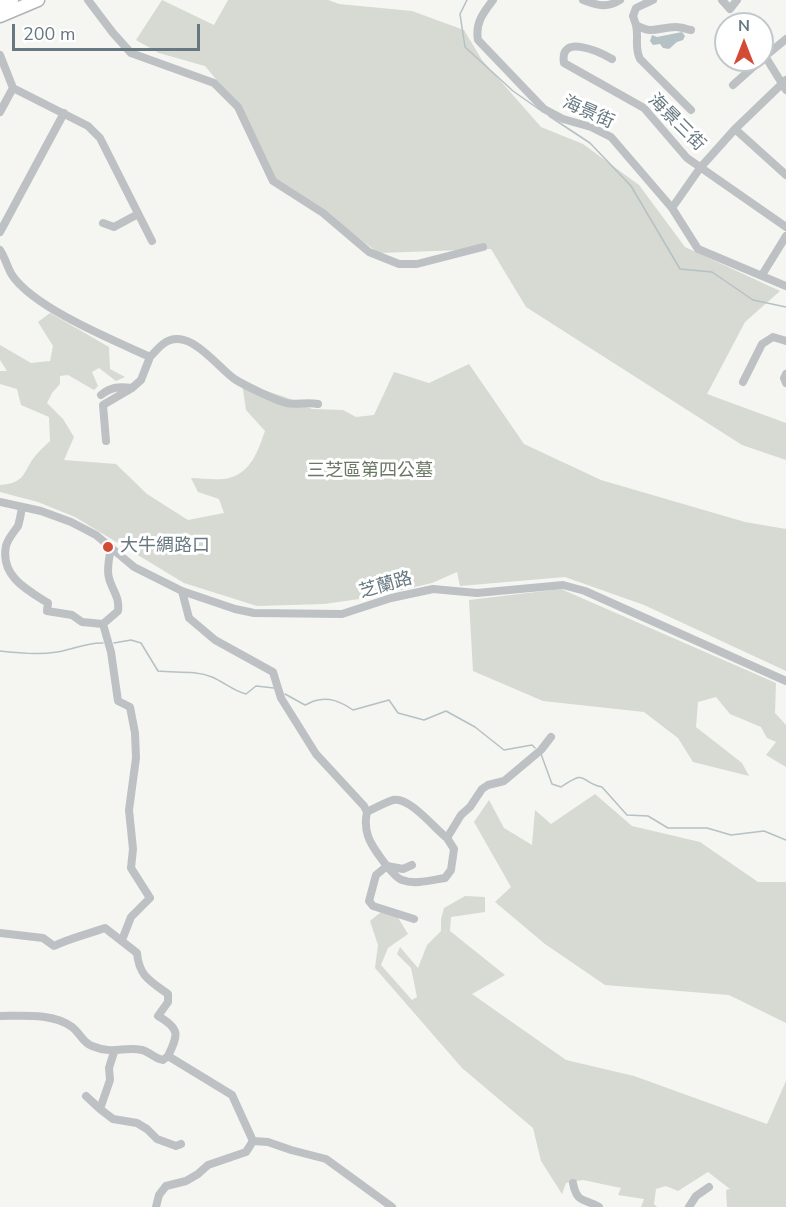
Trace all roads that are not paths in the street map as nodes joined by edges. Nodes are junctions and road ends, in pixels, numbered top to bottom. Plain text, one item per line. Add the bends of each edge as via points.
1 (12, 0) edge
2 (38, 0) edge
3 (88, 0) edge
4 (495, 0) edge
5 (620, 0) edge
6 (653, 0) edge
7 (722, 0) edge
8 (737, 0) edge
9 (589, 1) edge
10 (0, 5) edge
11 (0, 15) edge
12 (636, 25) junction
13 (691, 30) dead end
14 (786, 39) edge
15 (774, 49) edge
16 (0, 55) edge
17 (612, 59) dead end
18 (747, 72) edge
19 (774, 72) edge
20 (733, 85) dead end
21 (785, 85) edge
22 (13, 88) junction
23 (691, 110) dead end
24 (0, 111) edge
25 (64, 113) junction
26 (735, 129) junction
27 (700, 168) junction
28 (786, 175) edge
29 (672, 208) junction
30 (138, 214) junction
31 (103, 223) dead end
32 (786, 227) edge
33 (0, 232) edge
34 (786, 236) edge
35 (152, 241) dead end
36 (483, 247) dead end
37 (0, 250) edge
38 (762, 275) junction
39 (786, 286) edge
40 (786, 341) edge
41 (150, 357) junction
42 (786, 374) edge
43 (743, 382) dead end
44 (786, 383) edge
45 (132, 388) junction
46 (101, 395) dead end
47 (318, 404) dead end
48 (106, 441) dead end
49 (0, 502) edge
50 (22, 507) junction
51 (111, 547) junction
52 (182, 591) junction
53 (103, 624) junction
54 (786, 681) edge
55 (551, 737) dead end
56 (367, 812) junction
57 (447, 838) junction
58 (412, 865) dead end
59 (387, 866) junction
60 (414, 919) dead end
61 (0, 933) edge
62 (122, 940) junction
63 (0, 1016) edge
64 (114, 1052) junction
65 (168, 1056) junction
66 (86, 1096) dead end
67 (100, 1109) junction
68 (253, 1141) junction
69 (181, 1144) dead end
70 (573, 1183) dead end
71 (709, 1187) dead end
72 (156, 1207) edge
73 (393, 1207) edge
74 (599, 1207) edge
75 (689, 1207) edge

1 - 10 main road
2 - 11 main road
3 - 36 street via 131,53 214,83 238,107 273,181 323,213 369,252 399,264 417,264
4 - 29 street, 海景街 via 477,24 478,40 544,109 611,137
5 - 9 street via 603,7
6 - 12 street via 636,8
7 - 8 street via 730,9
12 - 13 street via 655,31 676,27
12 - 23 street via 640,59
14 - 15 street
16 - 22 street
17 - 27 street, 海景三街 via 596,50 573,46 563,56 564,63 644,108
18 - 20 street
19 - 21 street
21 - 26 street
22 - 24 street
22 - 25 street
25 - 30 street via 88,126 100,138
25 - 33 street
26 - 27 street
26 - 28 street
27 - 29 street
27 - 32 street, 海景三街
29 - 38 street, 海景街 via 698,249
30 - 31 street via 114,226
30 - 35 street
34 - 38 street
37 - 41 street via 12,275 26,291 93,331
38 - 39 street, 海景街
40 - 43 street via 773,337 762,344
41 - 45 street via 141,380
41 - 47 street via 165,342 193,344 234,380 287,403
42 - 44 street
45 - 46 street via 109,388
45 - 48 street via 103,405
49 - 50 street, 芝蘭路
50 - 51 street, 芝蘭路 via 71,522 96,534
50 - 53 street via 19,523 6,544 4,567 22,588 48,603 47,611
51 - 52 street, 芝蘭路 via 134,567
51 - 53 street via 108,577 119,605 118,611
52 - 54 street, 芝蘭路 via 254,612 342,614 434,589 477,593 563,585 597,596
52 - 56 street via 189,618 215,640 273,672 281,698 316,754
53 - 62 street via 118,701 130,708 135,733 129,810 131,868 150,898 131,917
55 - 57 street via 504,781 482,789
56 - 57 street via 401,800
56 - 59 street via 369,838
57 - 59 street via 454,849 451,870 445,878 406,881
58 - 59 street via 402,869
59 - 60 street via 376,875 370,904
61 - 62 street via 43,938 54,946 105,928
62 - 65 street via 137,953 138,966 146,978 168,994 168,1002 158,1016 176,1032
63 - 64 street via 63,1022 74,1028 88,1045
64 - 65 street via 145,1050 159,1060
64 - 67 street
65 - 68 street via 231,1095
66 - 67 street
67 - 69 street via 113,1119 147,1129 157,1139
68 - 72 street via 246,1152 208,1165 186,1181 166,1186
68 - 73 street via 326,1159
70 - 74 street via 580,1200
71 - 75 street

